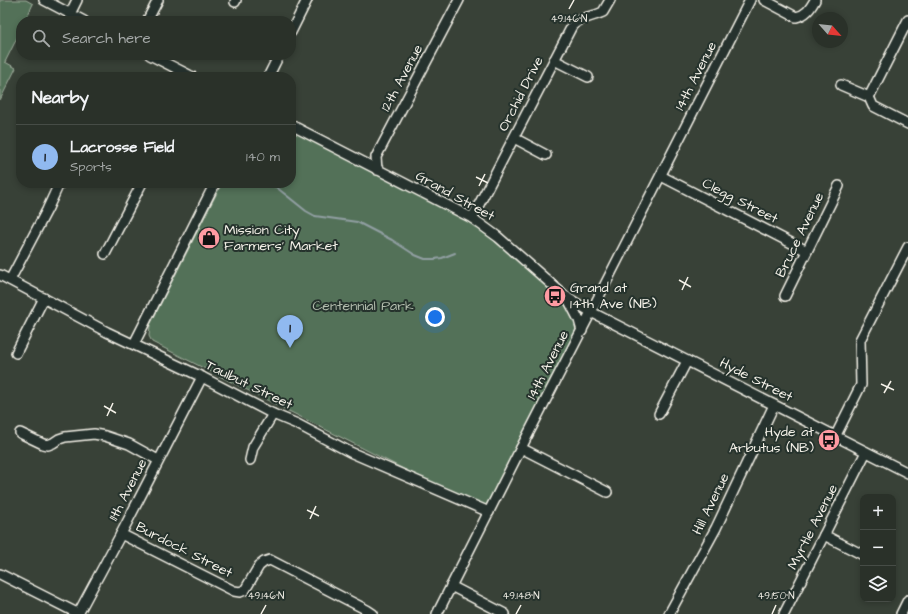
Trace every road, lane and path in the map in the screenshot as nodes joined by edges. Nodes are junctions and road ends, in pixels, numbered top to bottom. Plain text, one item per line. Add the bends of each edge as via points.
1 (44, 0) edge
2 (77, 0) edge
3 (158, 0) edge
4 (307, 0) edge
5 (459, 0) edge
6 (610, 0) edge
7 (750, 0) edge
8 (764, 0) edge
9 (815, 0) edge
10 (70, 14) junction
11 (74, 16) edge
12 (150, 16) edge
13 (908, 20) edge
14 (296, 22) edge
15 (160, 60) edge
16 (276, 60) edge
17 (554, 60) junction
18 (183, 72) edge
19 (270, 72) edge
20 (588, 77) dead end
21 (841, 85) dead end
22 (869, 97) junction
23 (908, 124) edge
24 (296, 128) edge
25 (514, 138) junction
26 (546, 155) dead end
27 (377, 170) junction
28 (661, 176) junction
29 (839, 186) dead end
30 (57, 188) edge
31 (139, 188) edge
32 (212, 188) edge
33 (472, 218) junction
34 (908, 247) edge
35 (807, 251) junction
36 (105, 254) dead end
37 (0, 275) edge
38 (10, 280) junction
39 (566, 296) junction
40 (785, 296) dead end
41 (44, 298) junction
42 (591, 312) junction
43 (582, 331) junction
44 (134, 344) junction
45 (16, 353) dead end
46 (686, 361) junction
47 (202, 377) junction
48 (774, 405) junction
49 (273, 414) junction
50 (659, 414) dead end
51 (20, 433) dead end
52 (835, 436) junction
53 (521, 448) junction
54 (866, 452) junction
55 (158, 460) junction
56 (250, 460) dead end
57 (907, 471) edge
58 (607, 492) dead end
59 (488, 512) junction
60 (121, 534) junction
61 (824, 535) junction
62 (860, 553) edge
63 (0, 574) edge
64 (451, 586) junction
65 (908, 600) edge
66 (78, 614) edge
67 (372, 614) edge
68 (437, 614) edge
69 (505, 614) edge
70 (669, 614) edge
71 (784, 614) edge
72 (901, 614) edge

1 - 10 street
2 - 10 street
3 - 12 street
4 - 14 street
5 - 27 street, 12th Avenue via 376,157
6 - 17 street, Orchid Drive via 603,12 575,22
7 - 28 street, 14th Avenue
8 - 9 street via 796,17 808,12
10 - 11 street
13 - 22 street
15 - 18 street
16 - 19 street
17 - 20 street
17 - 25 street, Orchid Drive
21 - 22 street
22 - 23 street via 874,106
24 - 27 street, Grand Street
25 - 26 street
25 - 33 street, Orchid Drive
27 - 33 street, Grand Street
28 - 35 street, Clegg Street
28 - 42 street, 14th Avenue
29 - 35 street, Bruce Avenue
30 - 38 street
31 - 36 street
32 - 44 street
33 - 39 street, Grand Street
34 - 52 street via 860,340 861,385
35 - 40 street, Bruce Avenue
37 - 38 street, Taulbut Street
38 - 41 street, Taulbut Street
39 - 42 street, Grand Street
39 - 43 street
41 - 44 street, Taulbut Street
41 - 45 street
42 - 43 street, 14th Avenue
42 - 46 street, Hyde Street
43 - 53 street, 14th Avenue
44 - 47 street, Taulbut Street
46 - 48 street, Hyde Street
46 - 50 street
47 - 49 street, Taulbut Street
47 - 55 street, 11th Avenue
48 - 52 street, Hyde Street
48 - 70 street, Hill Avenue via 716,528
49 - 56 street via 253,446
49 - 59 street, Taulbut Street via 350,452
51 - 55 street via 48,445 64,437 94,434 106,436 129,444
52 - 54 street, Hyde Street
53 - 58 street
53 - 59 street, 14th Avenue
54 - 57 street, Hyde Street
54 - 61 street, Myrtle Avenue
55 - 60 street, 11th Avenue
59 - 64 street, 14th Avenue
60 - 66 street, 11th Avenue
60 - 67 street, Burdock Street via 234,591 245,590 259,566 270,560
61 - 62 street
61 - 71 street, Myrtle Avenue
63 - 66 street
64 - 68 street, 14th Avenue
64 - 69 street
65 - 72 street

